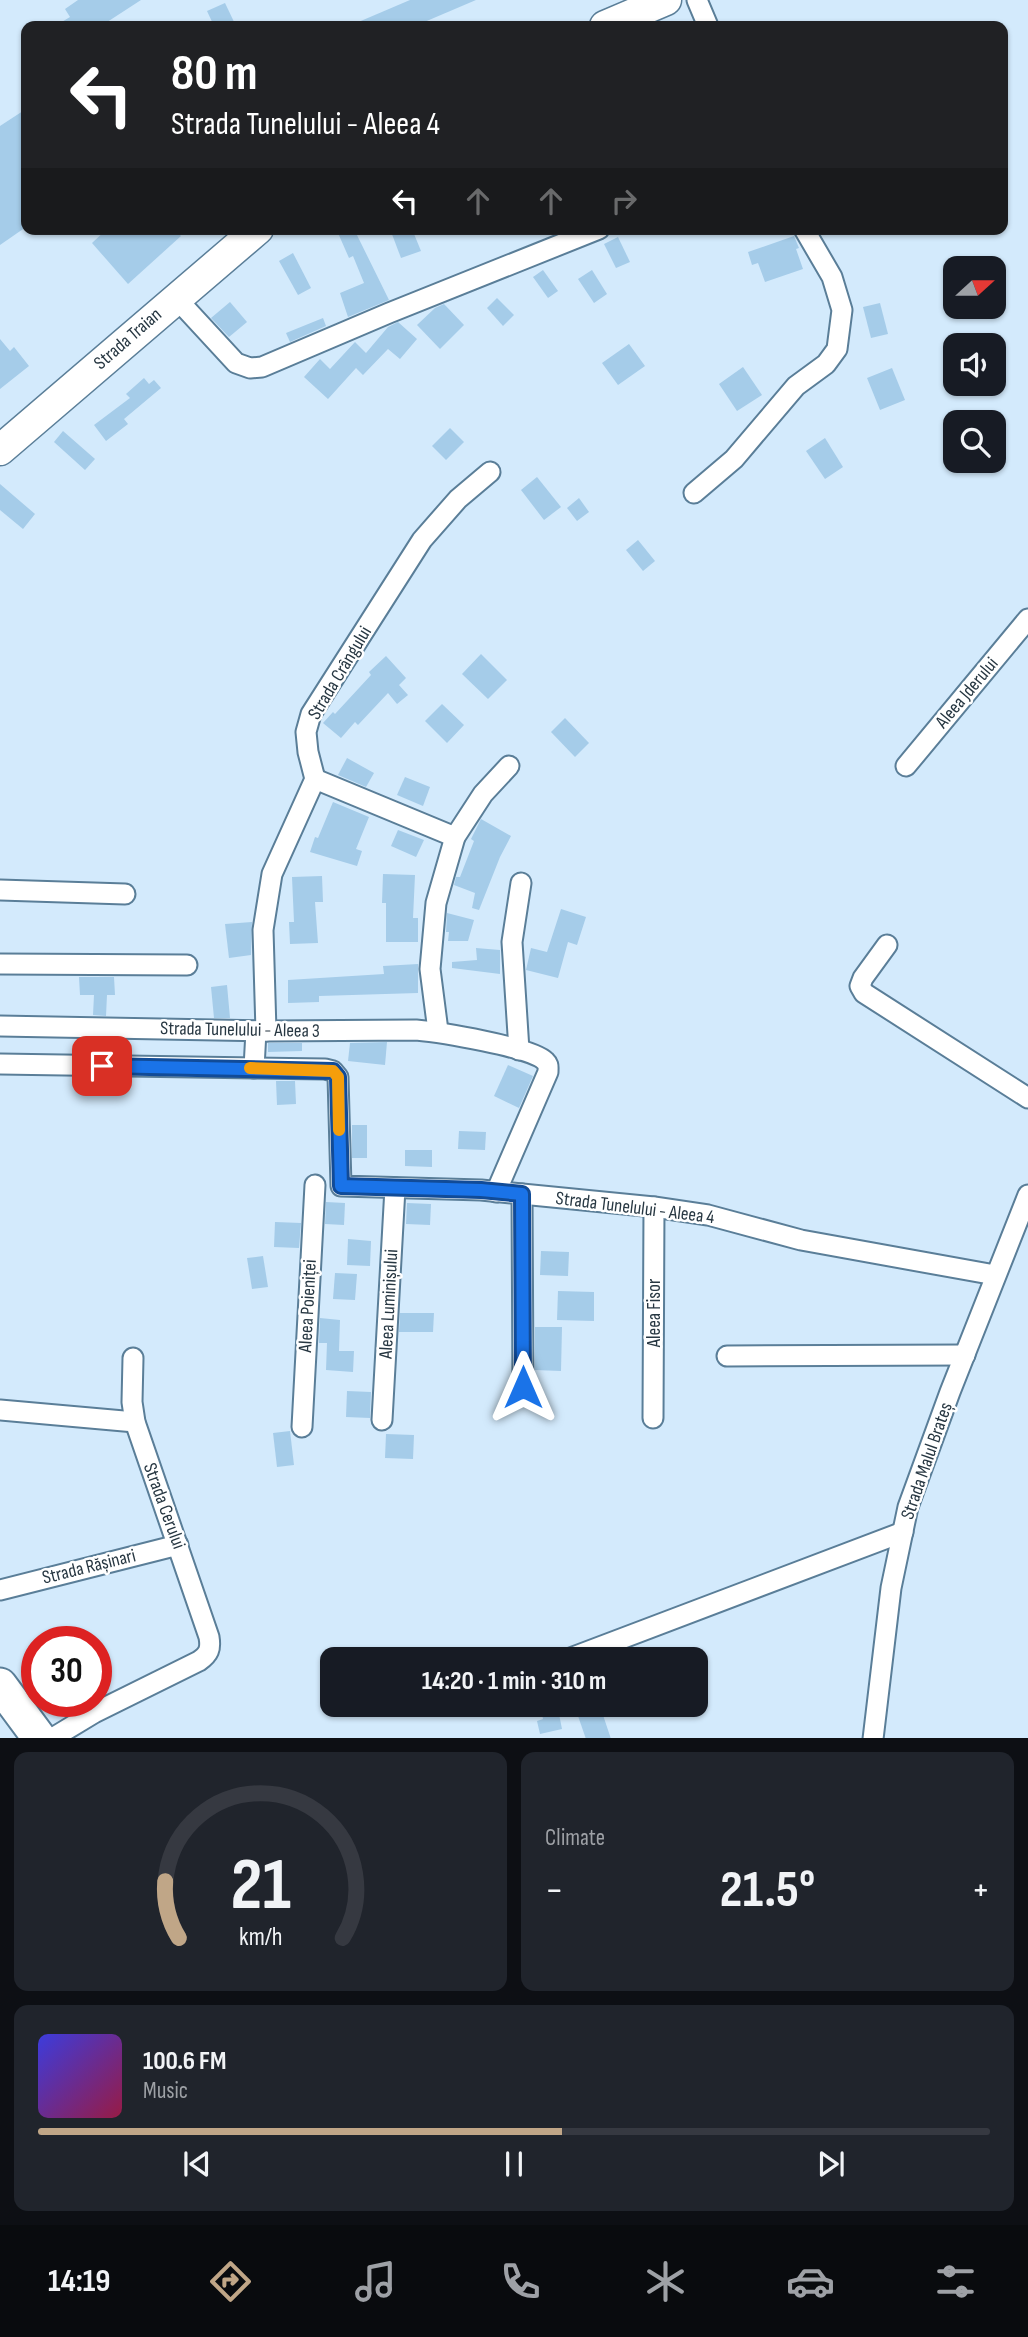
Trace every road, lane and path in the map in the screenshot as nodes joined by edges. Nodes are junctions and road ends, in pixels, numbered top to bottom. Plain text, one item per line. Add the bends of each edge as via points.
1 (697, 0) edge
2 (663, 1) edge
3 (617, 21) edge
4 (706, 21) edge
5 (251, 235) edge
6 (584, 235) edge
7 (807, 235) edge
8 (176, 298) junction
9 (0, 450) edge
10 (489, 472) dead end
11 (694, 493) dead end
12 (1028, 619) edge
13 (509, 766) dead end
14 (906, 766) dead end
15 (315, 779) junction
16 (456, 837) junction
17 (521, 883) dead end
18 (0, 890) edge
19 (125, 894) dead end
20 (887, 945) dead end
21 (0, 964) edge
22 (187, 965) dead end
23 (0, 1026) edge
24 (261, 1031) junction
25 (438, 1031) junction
26 (519, 1050) junction
27 (0, 1064) edge
28 (254, 1068) junction
29 (1028, 1098) edge
30 (315, 1185) dead end
31 (395, 1188) junction
32 (496, 1192) junction
33 (522, 1194) junction
34 (1028, 1195) edge
35 (654, 1207) junction
36 (995, 1275) junction
37 (727, 1356) dead end
38 (965, 1356) junction
39 (133, 1358) dead end
40 (523, 1387) dead end
41 (0, 1410) edge
42 (653, 1418) dead end
43 (382, 1420) dead end
44 (135, 1422) junction
45 (302, 1427) dead end
46 (903, 1532) junction
47 (178, 1545) junction
48 (0, 1590) edge
49 (600, 1647) edge
50 (0, 1685) edge
51 (40, 1738) edge
52 (51, 1738) edge
53 (873, 1738) edge

1 - 4 street
2 - 3 main road
5 - 8 main road, Strada Traian
6 - 8 street via 262,367 236,363
7 - 11 street via 832,278 842,310 837,349 826,364 796,386 734,459
8 - 9 main road, Strada Traian
10 - 15 street, Strada Crângului via 422,540 311,714 306,732
12 - 14 street, Aleea Jderului
13 - 16 street via 483,794
15 - 16 street
15 - 24 street via 272,874 262,930
16 - 25 street via 433,929 430,969
17 - 26 street via 512,942
18 - 19 street
20 - 29 street via 863,978 860,986 864,993
21 - 22 street
23 - 24 street, Strada Tunelului - Aleea 3
24 - 25 street, Strada Tunelului - Aleea 3
24 - 28 street
25 - 26 street, Strada Tunelului - Aleea 3
26 - 32 street, Strada Tunelului - Aleea 3 via 543,1059 548,1072
27 - 28 street, Strada Tunelului - Aleea 4
28 - 31 street, Strada Tunelului - Aleea 4 via 333,1071 338,1077 341,1186
30 - 45 street, Aleea Poieniței
31 - 32 street, Strada Tunelului - Aleea 4
31 - 43 street, Aleea Luminișului
32 - 33 street, Strada Tunelului - Aleea 4
33 - 35 street, Strada Tunelului - Aleea 4
33 - 40 street
34 - 36 street, Strada Malul Brateș
35 - 36 street, Strada Tunelului - Aleea 4 via 708,1215 801,1240
35 - 42 street, Aleea Fisor
36 - 38 street, Strada Malul Brateș
37 - 38 street
38 - 46 street, Strada Malul Brateș via 908,1507
39 - 44 street, Strada Cerului
41 - 44 street
44 - 47 street, Strada Cerului
46 - 49 street
46 - 53 street, Strada Malul Brateș via 891,1588
47 - 48 street, Strada Rășinari
47 - 52 street, Strada Cerului via 209,1637 208,1652 199,1661
50 - 51 highway

